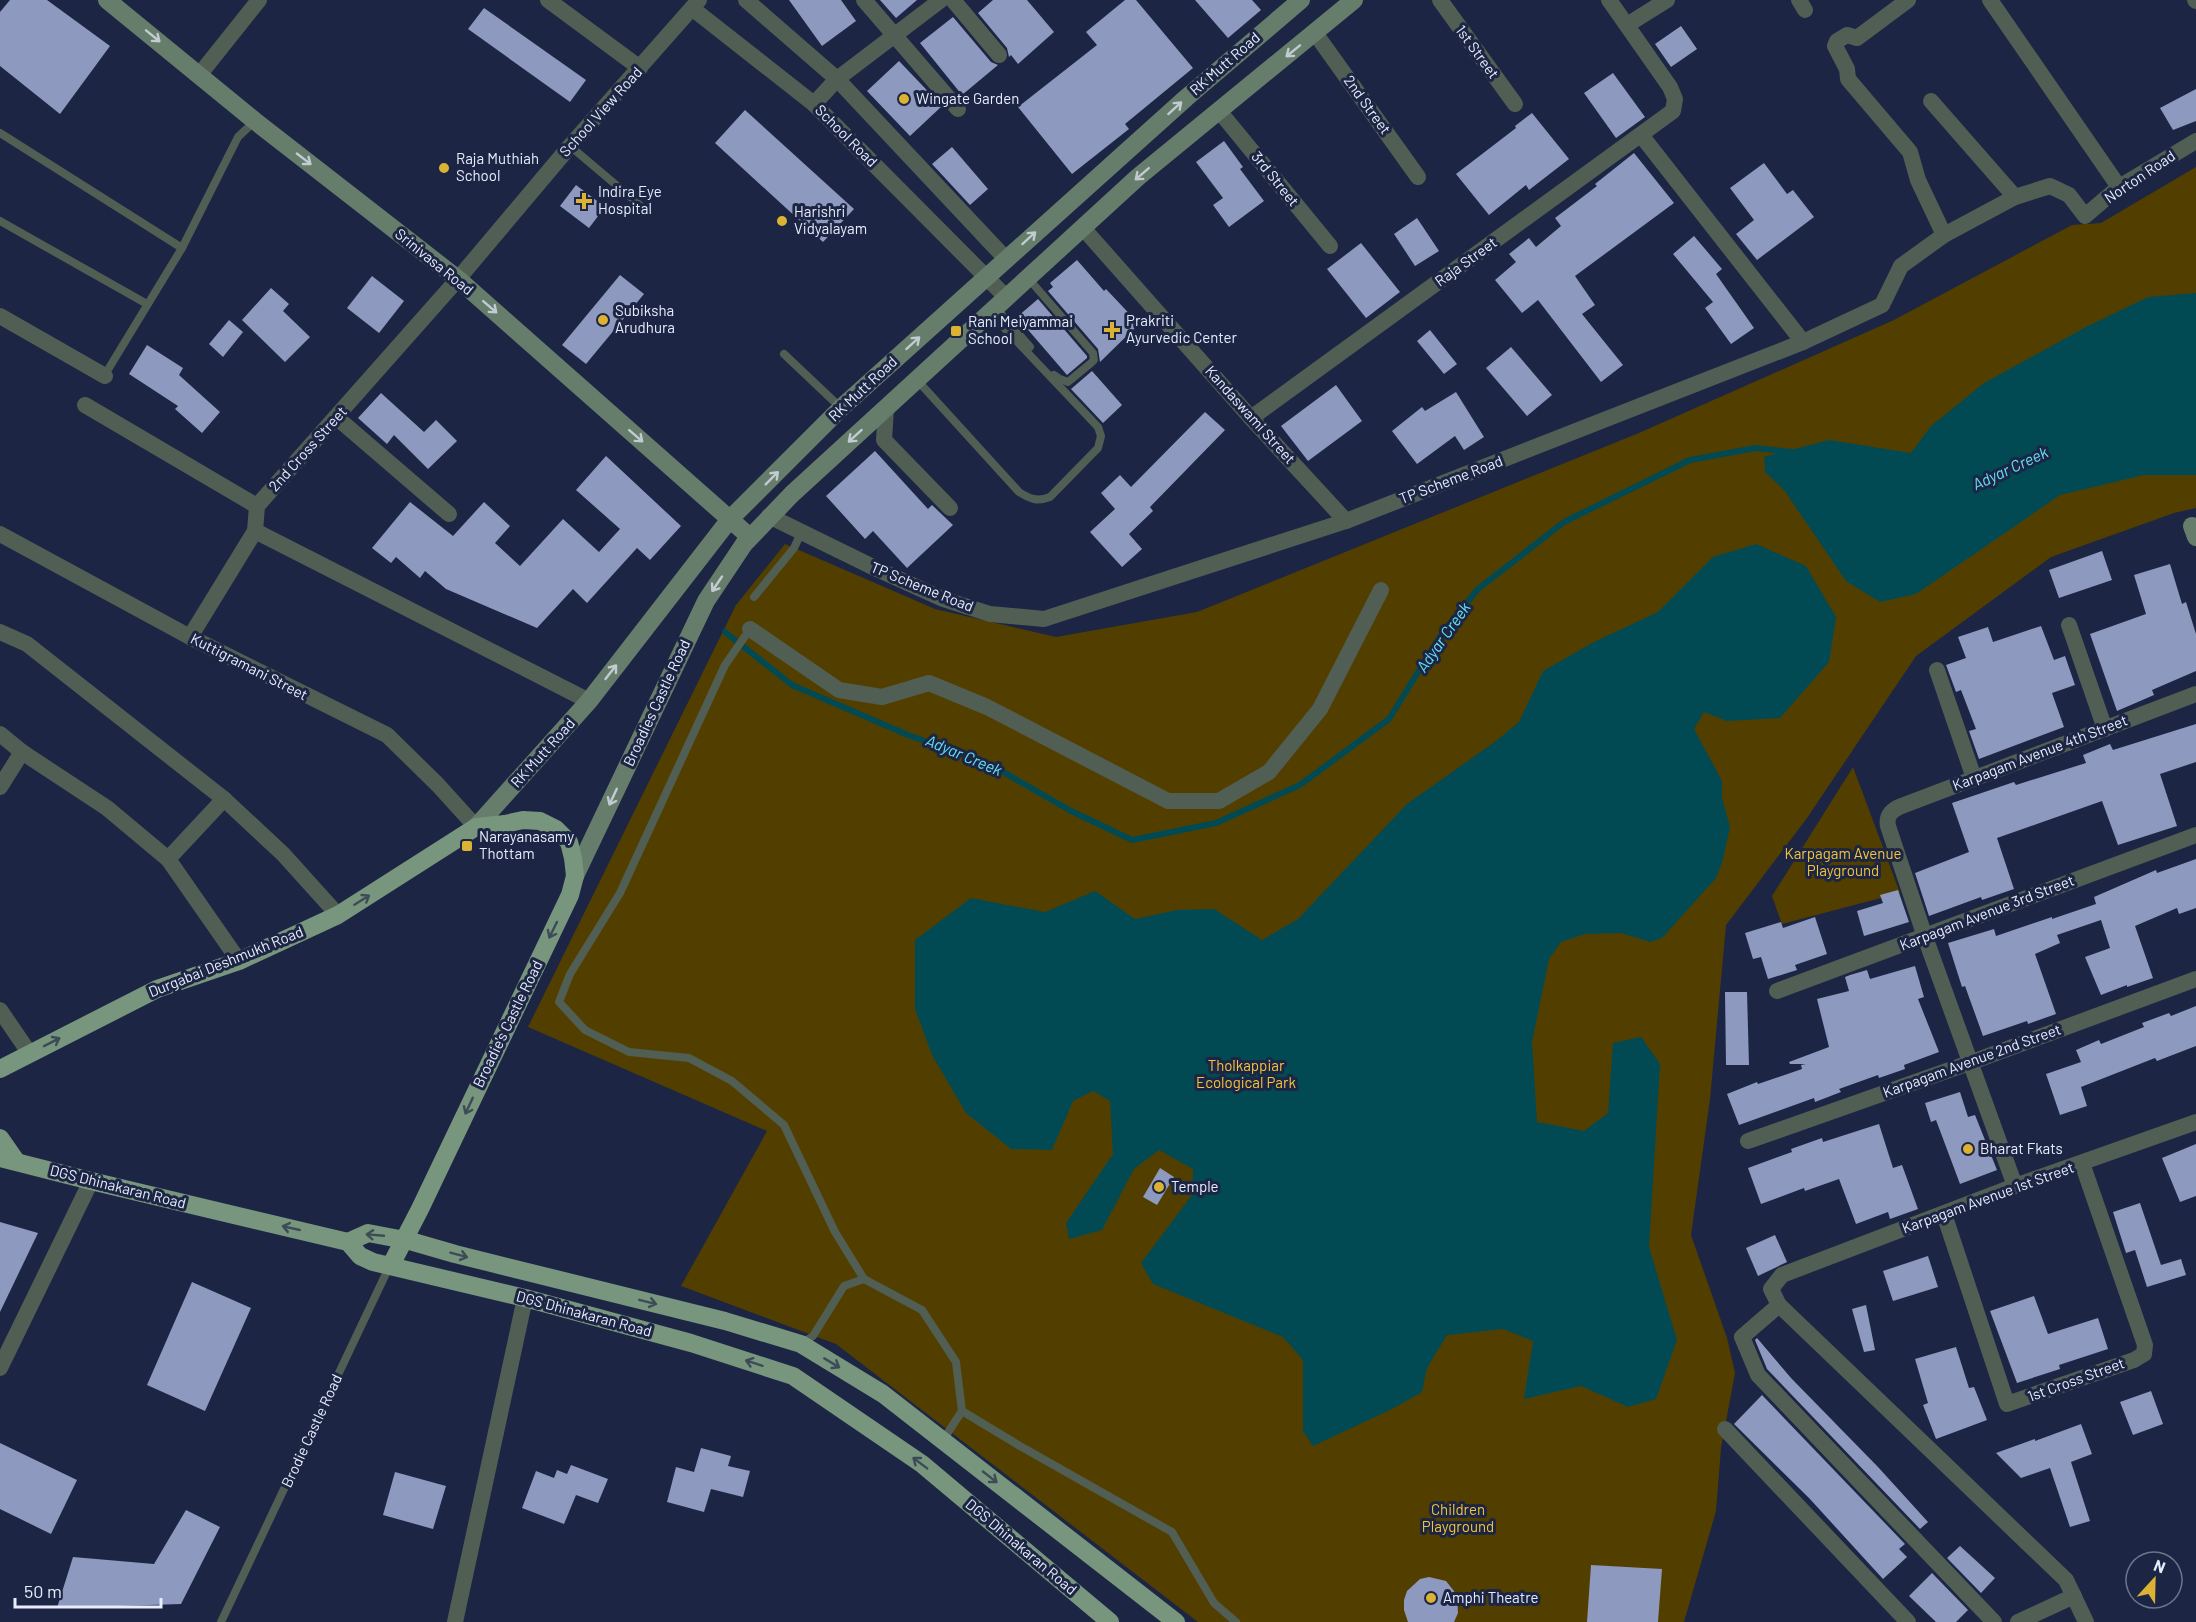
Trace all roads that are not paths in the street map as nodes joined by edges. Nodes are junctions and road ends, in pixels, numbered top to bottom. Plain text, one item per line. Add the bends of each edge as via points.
1 (107, 0) edge
2 (258, 0) edge
3 (548, 0) edge
4 (746, 0) edge
5 (864, 0) edge
6 (941, 0) edge
7 (953, 0) edge
8 (1301, 0) edge
9 (1354, 0) edge
10 (1440, 0) edge
11 (1609, 0) edge
12 (1667, 0) edge
13 (1908, 0) edge
14 (1990, 0) edge
15 (696, 4) edge
16 (1627, 25) junction
17 (1315, 33) junction
18 (893, 36) junction
19 (999, 55) dead end
20 (640, 68) junction
21 (200, 74) junction
22 (837, 79) junction
23 (1930, 101) dead end
24 (814, 104) junction
25 (1515, 104) dead end
26 (958, 109) dead end
27 (1220, 112) junction
28 (255, 121) junction
29 (0, 133) edge
30 (1641, 135) junction
31 (2196, 141) edge
32 (570, 146) junction
33 (1419, 177) dead end
34 (2119, 187) junction
35 (2015, 197) junction
36 (641, 206) dead end
37 (2085, 216) joint
38 (0, 221) edge
39 (1083, 228) junction
40 (1944, 235) junction
41 (1330, 246) dead end
42 (182, 248) junction
43 (1006, 259) junction
44 (986, 277) junction
45 (1028, 278) junction
46 (458, 279) junction
47 (147, 304) junction
48 (998, 306) junction
49 (0, 316) edge
50 (1803, 342) junction
51 (784, 354) dead end
52 (107, 372) joint
53 (917, 380) junction
54 (85, 405) dead end
55 (841, 408) junction
56 (886, 409) junction
57 (336, 417) junction
58 (1251, 418) junction
59 (257, 506) junction
60 (950, 508) dead end
61 (448, 514) dead end
62 (769, 516) junction
63 (730, 519) junction
64 (1346, 521) junction
65 (255, 531) junction
66 (801, 533) junction
67 (0, 534) edge
68 (750, 537) junction
69 (1381, 590) dead end
70 (754, 597) dead end
71 (2069, 625) dead end
72 (0, 632) edge
73 (748, 632) joint
74 (190, 637) junction
75 (1937, 670) dead end
76 (2196, 694) edge
77 (589, 701) junction
78 (2105, 729) junction
79 (0, 734) edge
80 (22, 753) junction
81 (1974, 777) junction
82 (0, 787) edge
83 (224, 799) junction
84 (476, 827) junction
85 (2196, 835) edge
86 (168, 859) junction
87 (575, 876) junction
88 (338, 915) junction
89 (1925, 937) junction
90 (239, 960) junction
91 (2196, 979) edge
92 (1777, 991) dead end
93 (0, 1010) edge
94 (30, 1054) junction
95 (1972, 1062) junction
96 (5, 1067) edge
97 (0, 1087) edge
98 (2196, 1122) edge
99 (0, 1138) edge
100 (1748, 1141) dead end
101 (8, 1159) edge
102 (2082, 1163) junction
103 (91, 1181) junction
104 (2015, 1186) junction
105 (1944, 1214) junction
106 (402, 1240) junction
107 (348, 1242) junction
108 (391, 1265) junction
109 (864, 1280) junction
110 (525, 1298) junction
111 (1779, 1305) junction
112 (801, 1344) junction
113 (0, 1368) edge
114 (962, 1411) junction
115 (1725, 1429) dead end
116 (943, 1440) junction
117 (2074, 1596) junction
118 (222, 1622) edge
119 (455, 1622) edge
120 (1110, 1622) edge
121 (1176, 1622) edge
122 (1236, 1622) edge
123 (1908, 1622) edge
124 (1994, 1622) edge
125 (2018, 1622) edge
126 (2086, 1622) edge

1 -> 21 main road, Srinivasa Road
2 - 21 street
3 - 20 street
4 - 22 street
5 - 18 street
6 - 18 street
7 - 19 street
43 -> 8 main road, RK Mutt Road
9 - 17 main road, RK Mutt Road
10 - 25 street, 1st Street
11 - 16 street
12 - 16 street
13 - 40 street via 1857,38 1847,35 1835,46 1848,78 1910,152 1918,180
14 - 34 street
15 - 20 street, School View Road
15 - 24 street, School Road
16 - 30 street, Raja Street via 1670,87 1676,103 1673,111
17 -> 27 main road, RK Mutt Road
17 - 33 street, 2nd Street
18 - 22 street
18 - 26 street
20 - 32 street, School View Road
21 - 28 main road, Srinivasa Road
22 - 24 street
22 - 43 street
23 - 35 street
24 - 44 street, School Road
27 -> 39 main road, RK Mutt Road via 1138,177
27 - 41 street, 3rd Street
28 - 42 lane via 238,137
28 -> 46 main road, Srinivasa Road
29 - 42 lane
30 - 50 street
30 - 58 street, Raja Street
31 - 34 street, Norton Road
32 - 36 lane
32 - 46 street, School View Road
34 - 37 street, Norton Road
35 - 37 street, TP Scheme Road via 2050,186 2069,195
35 - 40 street, TP Scheme Road
38 - 47 lane
39 - 45 main road, RK Mutt Road
39 - 58 street, Kandaswami Street
40 - 50 street, TP Scheme Road via 1901,266 1882,304
42 - 47 lane
43 - 44 main road, RK Mutt Road
44 - 48 street, School Road
55 -> 44 main road, RK Mutt Road
45 - 48 main road, RK Mutt Road
45 - 48 lane via 1094,353 1091,363 1068,381 1060,380
46 - 57 street, 2nd Cross Street
46 -> 63 main road, Srinivasa Road
47 - 52 lane
48 - 53 main road, RK Mutt Road
48 - 53 lane via 1098,427 1101,436 1098,448 1050,497 1041,501 1019,492
49 - 52 street
50 - 64 street, TP Scheme Road
51 - 55 lane
53 - 56 main road, RK Mutt Road
54 - 59 street
63 -> 55 main road, RK Mutt Road
56 - 60 street via 884,440
56 -> 62 main road, RK Mutt Road
57 - 59 street, 2nd Cross Street
57 - 61 street
58 - 64 street, Kandaswami Street
59 - 65 street, 2nd Cross Street
62 - 66 street, TP Scheme Road
62 - 68 main road, RK Mutt Road
63 - 68 main road, Srinivasa Road
77 -> 63 main road, RK Mutt Road
64 - 66 street, TP Scheme Road via 1044,619 990,614 943,598
65 - 74 street, 2nd Cross Street
65 - 77 street
66 - 70 lane via 794,548
67 - 74 street, Kuttigramani Street
68 -> 87 main road, Broadies Castle Road via 706,601
69 - 73 street via 1320,709 1269,772 1219,801 1168,801 987,707 929,683 882,697 839,690
71 - 78 street
72 - 83 street via 27,644
73 - 109 lane via 725,665 620,893 570,974 559,1002 585,1030 629,1052 689,1059 732,1081 784,1125
74 - 84 street, Kuttigramani Street via 387,735
75 - 81 street
76 - 78 street, Karpagam Avenue 4th Street
77 - 84 main road, RK Mutt Road
78 - 81 street, Karpagam Avenue 4th Street
79 - 80 street
80 - 82 street
80 - 86 street via 107,808
81 - 89 street, Karpagam Avenue 4th Street via 1899,807 1888,817
83 - 86 street
83 - 88 street
84 - 87 main road via 540,821 556,829 568,842
88 -> 84 main road, Durgabai Deshmukh Road
85 - 89 street, Karpagam Avenue 3rd Street
86 - 90 street
87 -> 106 main road, Broadie's Castle Road via 570,895
88 - 90 main road, Durgabai Deshmukh Road
89 - 92 street, Karpagam Avenue 3rd Street
89 - 95 street
94 -> 90 main road, Durgabai Deshmukh Road via 158,989
91 - 95 street, Karpagam Avenue 2nd Street
93 - 94 street
94 - 96 main road, Durgabai Deshmukh Road
95 - 100 street, Karpagam Avenue 2nd Street
95 - 104 street
96 - 97 main road
98 - 102 street, Karpagam Avenue 1st Street
99 - 101 main road, DGS Dhinakaran Road
101 - 103 main road, DGS Dhinakaran Road
102 - 104 street, Karpagam Avenue 1st Street
102 - 105 street, 1st Cross Street via 2145,1345 2144,1354 2134,1360 2007,1404
107 -> 103 main road, DGS Dhinakaran Road
103 - 113 street
104 - 105 street, Karpagam Avenue 1st Street
105 - 111 street, Karpagam Avenue 1st Street via 1782,1275 1771,1288
106 -> 107 main road via 368,1233
106 - 108 main road, Brodie Castle Road
106 -> 112 main road, DGS Dhinakaran Road via 725,1321
107 - 108 main road, DGS Dhinakaran Road via 360,1256
108 - 110 main road, DGS Dhinakaran Road
108 - 118 lane, Brodie Castle Road
109 - 112 lane via 844,1286 813,1336
109 - 114 lane via 922,1310 956,1362
110 - 119 street
120 -> 110 main road, DGS Dhinakaran Road via 922,1464 793,1376 691,1343
111 - 117 street via 2066,1580
111 - 124 street via 1742,1337 1758,1376
112 -> 116 main road, DGS Dhinakaran Road via 883,1394
114 - 116 lane
114 - 122 lane via 1172,1532 1214,1603
115 - 123 street
116 -> 121 main road, DGS Dhinakaran Road
117 - 125 street
117 - 126 street

